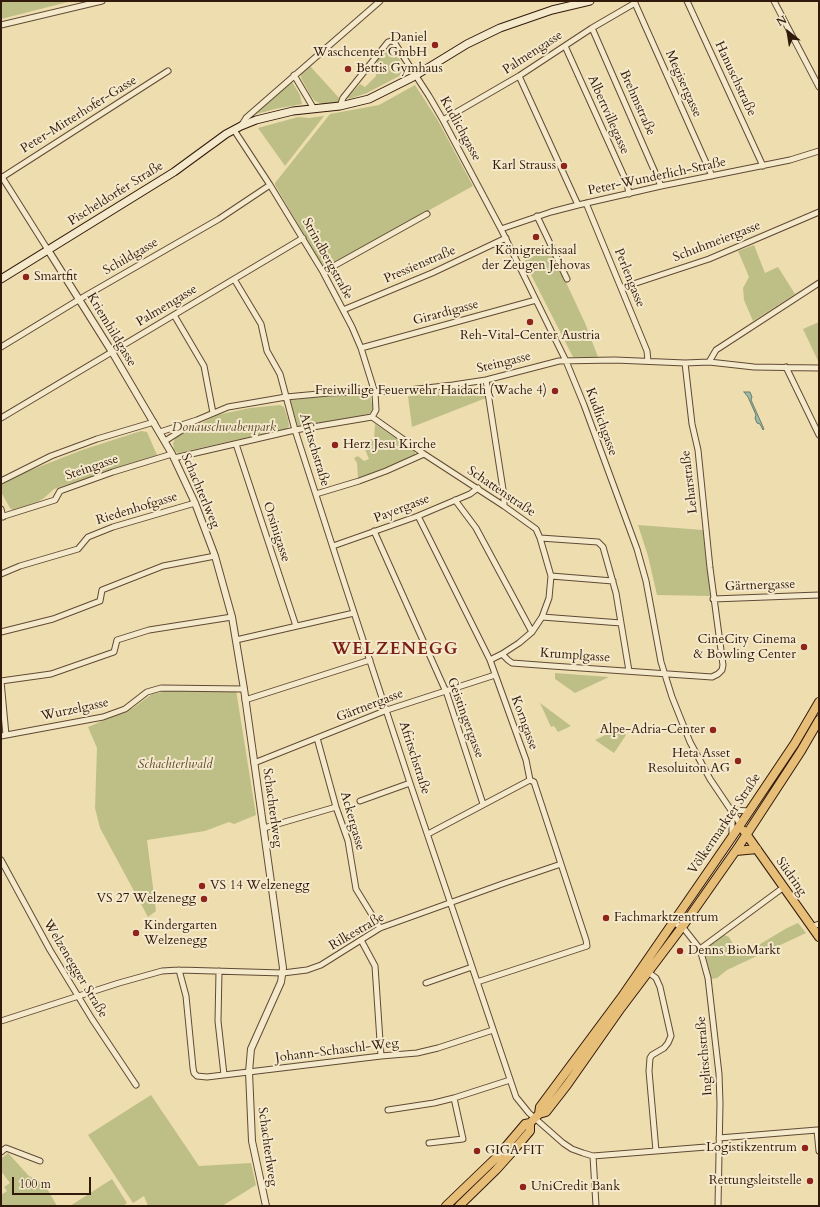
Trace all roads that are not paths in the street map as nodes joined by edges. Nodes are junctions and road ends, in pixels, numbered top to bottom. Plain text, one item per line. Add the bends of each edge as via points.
1 (102, 1) edge
2 (380, 1) edge
3 (590, 1) edge
4 (687, 1) edge
5 (774, 1) edge
6 (635, 2) edge
7 (1, 25) edge
8 (592, 28) junction
9 (565, 46) junction
10 (168, 71) dead end
11 (294, 75) junction
12 (416, 75) junction
13 (519, 76) junction
14 (819, 87) edge
15 (340, 106) junction
16 (314, 109) junction
17 (443, 120) junction
18 (241, 126) junction
19 (234, 130) junction
20 (819, 151) edge
21 (764, 166) junction
22 (712, 176) junction
23 (2, 177) edge
24 (270, 185) junction
25 (661, 186) junction
26 (629, 194) junction
27 (586, 203) junction
28 (578, 205) junction
29 (819, 212) edge
30 (427, 214) dead end
31 (537, 216) junction
32 (501, 229) junction
33 (303, 238) junction
34 (506, 238) junction
35 (48, 250) junction
36 (323, 272) junction
37 (1, 279) edge
38 (234, 279) junction
39 (566, 279) dead end
40 (819, 283) edge
41 (621, 288) junction
42 (80, 299) junction
43 (536, 300) junction
44 (343, 310) junction
45 (174, 315) junction
46 (1, 347) edge
47 (361, 348) junction
48 (112, 352) junction
49 (566, 361) junction
50 (648, 361) junction
51 (709, 362) junction
52 (685, 363) junction
53 (786, 367) junction
54 (819, 368) edge
55 (486, 380) junction
56 (375, 393) junction
57 (286, 398) junction
58 (212, 413) junction
59 (372, 417) junction
60 (1, 418) edge
61 (198, 420) junction
62 (154, 422) junction
63 (295, 430) junction
64 (160, 432) junction
65 (819, 435) edge
66 (165, 441) junction
67 (236, 444) junction
68 (424, 454) junction
69 (173, 456) junction
70 (1, 481) edge
71 (478, 488) junction
72 (316, 494) junction
73 (455, 500) junction
74 (195, 503) junction
75 (504, 506) junction
76 (1, 509) edge
77 (418, 516) junction
78 (2, 517) edge
79 (374, 531) junction
80 (540, 538) junction
81 (333, 546) junction
82 (215, 556) junction
83 (1, 574) edge
84 (551, 576) junction
85 (613, 581) junction
86 (819, 595) edge
87 (713, 599) junction
88 (354, 613) junction
89 (232, 617) junction
90 (542, 617) junction
91 (621, 622) junction
92 (296, 626) junction
93 (1, 632) edge
94 (532, 632) junction
95 (236, 640) junction
96 (502, 654) junction
97 (370, 660) junction
98 (490, 660) junction
99 (628, 671) junction
100 (664, 673) junction
101 (495, 674) junction
102 (1, 681) edge
103 (244, 689) junction
104 (444, 691) junction
105 (245, 700) junction
106 (819, 702) edge
107 (387, 710) junction
108 (819, 720) edge
109 (3, 735) edge
110 (317, 738) junction
111 (254, 763) junction
112 (530, 780) junction
113 (410, 783) junction
114 (360, 801) dead end
115 (483, 804) junction
116 (336, 807) junction
117 (732, 811) junction
118 (749, 811) junction
119 (755, 821) junction
120 (264, 828) junction
121 (744, 830) junction
122 (428, 834) junction
123 (732, 837) junction
124 (756, 847) junction
125 (736, 851) junction
126 (1, 860) edge
127 (562, 864) junction
128 (784, 887) junction
129 (450, 903) junction
130 (815, 925) edge
131 (678, 926) junction
132 (380, 928) junction
133 (819, 937) edge
134 (361, 940) junction
135 (700, 949) junction
136 (648, 959) junction
137 (472, 968) junction
138 (179, 970) junction
139 (219, 971) junction
140 (648, 972) junction
141 (283, 973) junction
142 (477, 982) junction
143 (426, 983) dead end
144 (78, 996) junction
145 (1, 1021) edge
146 (493, 1030) junction
147 (381, 1056) junction
148 (248, 1072) junction
149 (224, 1076) junction
150 (510, 1080) junction
151 (136, 1085) dead end
152 (454, 1098) junction
153 (388, 1110) dead end
154 (534, 1118) junction
155 (719, 1138) junction
156 (429, 1143) dead end
157 (719, 1146) junction
158 (656, 1151) junction
159 (1, 1152) edge
160 (819, 1152) edge
161 (593, 1156) junction
162 (40, 1161) dead end
163 (481, 1179) junction
164 (266, 1206) edge
165 (446, 1206) edge
166 (459, 1206) edge
167 (596, 1206) edge
168 (718, 1206) edge

1 - 7 street
2 - 11 street, Pischeldorfer Straße
3 - 12 main road, Pischeldorfer Straße via 552,10 500,28
4 - 21 street, Hanuschstraße
5 - 14 street
6 - 8 street, Palmengasse
6 - 22 street, Megisergasse
8 - 9 street, Palmengasse
8 - 25 street, Brehmstraße
9 - 13 street, Palmengasse
9 - 26 street, Albertvillegasse via 627,183
10 - 23 street, Peter-Mitterhofer-Gasse
11 - 16 street
11 - 18 street, Pischeldorfer Straße via 246,118
12 - 15 main road, Pischeldorfer Straße via 369,99
12 - 15 street, Kudlichgasse via 394,42 388,42 343,98
12 - 17 street, Kudlichgasse
13 - 17 street, Palmengasse
13 - 28 street
15 - 16 main road, Pischeldorfer Straße
16 - 18 main road, Pischeldorfer Straße via 277,114
17 - 32 street, Kudlichgasse
18 - 19 main road, Pischeldorfer Straße
19 - 24 street, Strindbergstraße
19 - 35 main road, Pischeldorfer Straße via 174,172
20 - 21 street, Peter-Wunderlich-Straße
21 - 22 street, Peter-Wunderlich-Straße
22 - 25 street, Peter-Wunderlich-Straße
23 - 35 street
24 - 33 street, Strindbergstraße
24 - 42 street, Schildgasse via 219,219
25 - 26 street, Peter-Wunderlich-Straße
26 - 27 street, Peter-Wunderlich-Straße
27 - 28 street, Peter-Wunderlich-Straße
27 - 41 street, Perlengasse
28 - 31 street, Peter-Wunderlich-Straße
29 - 41 street, Schuhmeiergasse via 709,259
30 - 36 street
31 - 32 street, Peter-Wunderlich-Straße
31 - 39 street
32 - 34 street, Kudlichgasse
33 - 36 street, Strindbergstraße
33 - 38 street, Palmengasse
34 - 43 street, Kudlichgasse
34 - 44 street, Pressienstraße via 432,273
35 - 37 main road, Pischeldorfer Straße
35 - 42 street, Kriemhildgasse
36 - 44 street, Strindbergstraße
38 - 45 street, Palmengasse
38 - 57 street, Afritschstraße via 261,324 267,351 280,374
40 - 51 street via 716,350
41 - 50 street, Perlengasse via 647,352
42 - 46 street, Schildgasse
42 - 48 street, Kriemhildgasse
43 - 47 street, Girardigasse
43 - 49 street, Kudlichgasse
44 - 47 street, Strindbergstraße
45 - 48 street, Palmengasse
45 - 58 street via 204,366
47 - 56 street, Strindbergstraße
48 - 60 street, Palmengasse
48 - 62 street, Kriemhildgasse
49 - 50 street, Steingasse
49 - 55 street, Steingasse
49 - 100 street, Kudlichgasse via 637,549
50 - 52 street, Steingasse
51 - 52 street, Steingasse
51 - 53 street, Steingasse via 754,367
52 - 87 street, Leharstraße via 699,458
53 - 54 street, Steingasse
53 - 65 street
55 - 56 street, Steingasse
55 - 75 street
56 - 57 street, Steingasse via 329,393
56 - 59 street, Strindbergstraße via 376,410
57 - 58 street, Steingasse via 228,407
57 - 63 street, Afritschstraße
58 - 61 street, Steingasse
59 - 63 street, Steingasse
59 - 68 street, Schattenstraße
61 - 64 street, Steingasse
61 - 66 street, Steingasse
62 - 64 street, Schachterlweg
62 - 70 street, Steingasse via 51,456
63 - 67 street, Steingasse
63 - 72 street, Afritschstraße
64 - 66 street, Schachterlweg
66 - 69 street, Schachterlweg
67 - 69 street, Steingasse
67 - 92 street, Orsinigasse
68 - 71 street, Schattenstraße
68 - 72 street via 359,481
69 - 74 street, Schachterlweg
69 - 78 street, Steingasse via 113,472 60,491 55,500
71 - 73 street, Payergasse
71 - 75 street, Schattenstraße
72 - 81 street, Afritschstraße
73 - 77 street, Payergasse
73 - 94 street via 476,528
74 - 82 street, Schachterlweg
74 - 83 street, Riedenhofgasse via 113,526 88,537 78,549
75 - 80 street, Schattenstraße via 532,526
76 - 78 street
77 - 79 street, Payergasse
77 - 98 street, Korngasse
79 - 81 street, Payergasse
79 - 104 street, Geistingergasse
80 - 84 street, Schattenstraße
80 - 85 street via 598,542 603,547
81 - 88 street, Afritschstraße
82 - 89 street, Schachterlweg
82 - 93 street via 163,566 102,590 100,601 53,619
84 - 85 street
84 - 90 street, Schattenstraße via 550,591
85 - 91 street
86 - 87 street, Gärtnergasse
87 - 100 street, Gärtnergasse via 722,670 712,677
88 - 92 street
88 - 97 street, Afritschstraße
89 - 95 street, Schachterlweg
89 - 102 street via 149,630 117,640 114,652 51,674
90 - 91 street
90 - 94 street, Schattenstraße
91 - 99 street
92 - 95 street
94 - 96 street, Schattenstraße
95 - 103 street, Schachterlweg
96 - 98 street
96 - 99 street, Krumplgasse via 512,663
97 - 105 street
97 - 107 street, Afritschstraße
98 - 101 street, Korngasse
99 - 100 street, Krumplgasse
100 - 117 street, Kudlichgasse via 690,742 710,779
101 - 104 street, Gärtnergasse
101 - 112 street, Korngasse via 526,760
102 - 109 street
103 - 105 street, Schachterlweg
103 - 109 street, Wurzelgasse via 161,688 147,692 125,709 109,715
104 - 107 street, Gärtnergasse
104 - 115 street, Geistingergasse
105 - 111 street, Schachterlweg
106 - 118 main road, Völkermarkter Straße
107 - 110 street, Gärtnergasse
107 - 113 street, Afritschstraße
108 - 119 main road, Völkermarkter Straße
110 - 111 street, Gärtnergasse
110 - 116 street, Ackergasse
111 - 120 street, Schachterlweg
112 - 115 street
112 - 127 street, Korngasse via 534,782
113 - 114 street
113 - 122 street, Afritschstraße
115 - 122 street
116 - 120 street
116 - 132 street, Ackergasse via 348,840 356,889
117 - 118 street
117 - 121 street, Kudlichgasse
117 - 123 street
118 - 123 main road, Völkermarkter Straße
119 - 121 main road
119 - 124 main road
119 - 125 main road, Völkermarkter Straße
120 - 141 street, Schachterlweg
121 - 123 main road
121 - 124 main road, Südring
122 - 129 street, Afritschstraße
123 - 131 main road, Völkermarkter Straße
124 - 125 main road
124 - 128 main road, Südring
125 - 131 main road, Völkermarkter Straße
126 - 144 street, Welzenegger Straße
127 - 129 street, Rilkestraße
127 - 142 street, Korngasse via 587,946
128 - 130 main road, Südring
128 - 135 street
129 - 132 street, Rilkestraße
129 - 137 street, Afritschstraße
130 - 133 main road, Südring
131 - 135 street, Inglitschstraße
131 - 136 main road, Völkermarkter Straße
131 - 140 main road, Völkermarkter Straße
132 - 134 street, Rilkestraße
134 - 141 street, Rilkestraße via 315,968
134 - 147 street via 374,966
135 - 155 street, Inglitschstraße via 708,978 717,1058
136 - 140 street
136 - 154 main road, Völkermarkter Straße
137 - 142 street, Afritschstraße
137 - 143 street
138 - 139 street, Rilkestraße
138 - 144 street, Rilkestraße via 147,975
138 - 149 street, Johann-Schaschl-Weg via 186,996 194,1073 197,1076
139 - 141 street, Rilkestraße
139 - 149 street via 218,1026
140 - 154 main road, Völkermarkter Straße via 546,1112
140 - 158 street via 659,982 671,1036 664,1048 650,1058
141 - 148 street, Schachterlweg via 277,992 253,1042
142 - 146 street, Afritschstraße
144 - 145 street, Rilkestraße
144 - 151 street, Welzenegger Straße
146 - 147 street, Johann-Schaschl-Weg via 417,1053
146 - 150 street, Afritschstraße
147 - 148 street, Johann-Schaschl-Weg
148 - 149 street, Johann-Schaschl-Weg
148 - 164 street, Schachterlweg via 252,1141
150 - 152 street
150 - 154 street, Afritschstraße via 516,1097
152 - 153 street via 422,1106
152 - 156 street via 463,1139
154 - 161 street, Afritschstraße via 567,1147
154 - 163 main road, Völkermarkter Straße via 525,1124
155 - 157 street, Inglitschstraße
155 - 160 street via 817,1130
157 - 158 street
157 - 168 street, Inglitschstraße
158 - 161 street
159 - 162 street via 6,1148
161 - 167 street
163 - 165 main road, Völkermarkter Straße
163 - 166 main road, Völkermarkter Straße

